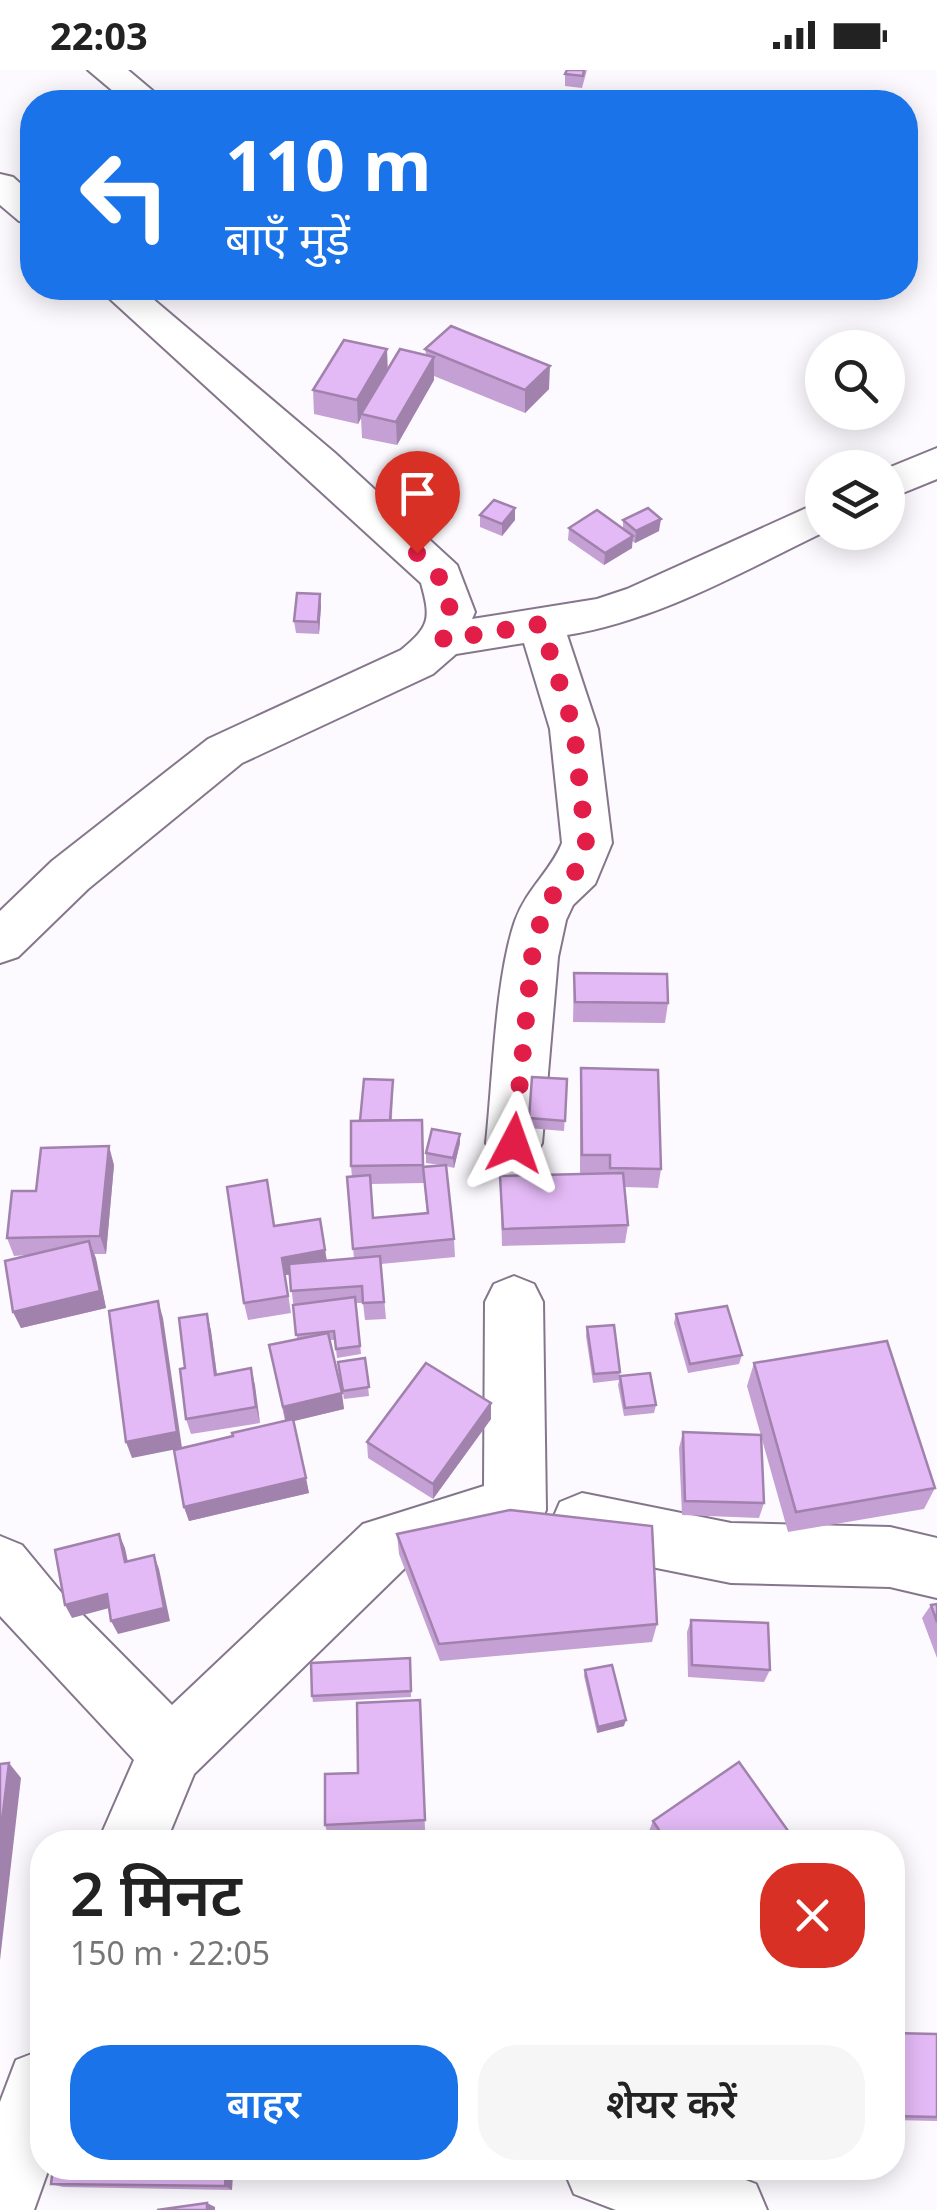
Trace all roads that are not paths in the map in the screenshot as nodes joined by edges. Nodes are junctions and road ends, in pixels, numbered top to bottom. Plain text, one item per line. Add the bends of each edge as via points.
1 (106, 70) edge
2 (132, 90) edge
3 (0, 185) edge
4 (20, 202) edge
5 (132, 300) edge
6 (937, 462) edge
7 (905, 477) edge
8 (805, 524) edge
9 (541, 624) junction
10 (443, 640) junction
11 (0, 943) edge
12 (514, 1143) dead end
13 (514, 1302) dead end
14 (515, 1510) junction
15 (0, 1566) edge
16 (937, 1568) edge
17 (170, 1750) junction
18 (142, 1830) edge
19 (30, 2119) edge
20 (637, 2180) edge
21 (0, 2202) edge
22 (730, 2210) edge

1 - 2 street
3 - 4 street
5 - 10 street via 441,576 452,612
6 - 7 street
8 - 9 street via 643,600
9 - 10 street
9 - 12 street via 574,729 586,843 577,870 547,906 532,957
10 - 11 street via 418,662 225,751 70,876
13 - 14 street
14 - 16 street via 731,1553 890,1557
14 - 17 street via 386,1545
15 - 17 street via 42,1619
17 - 18 street
19 - 21 street
20 - 22 street

